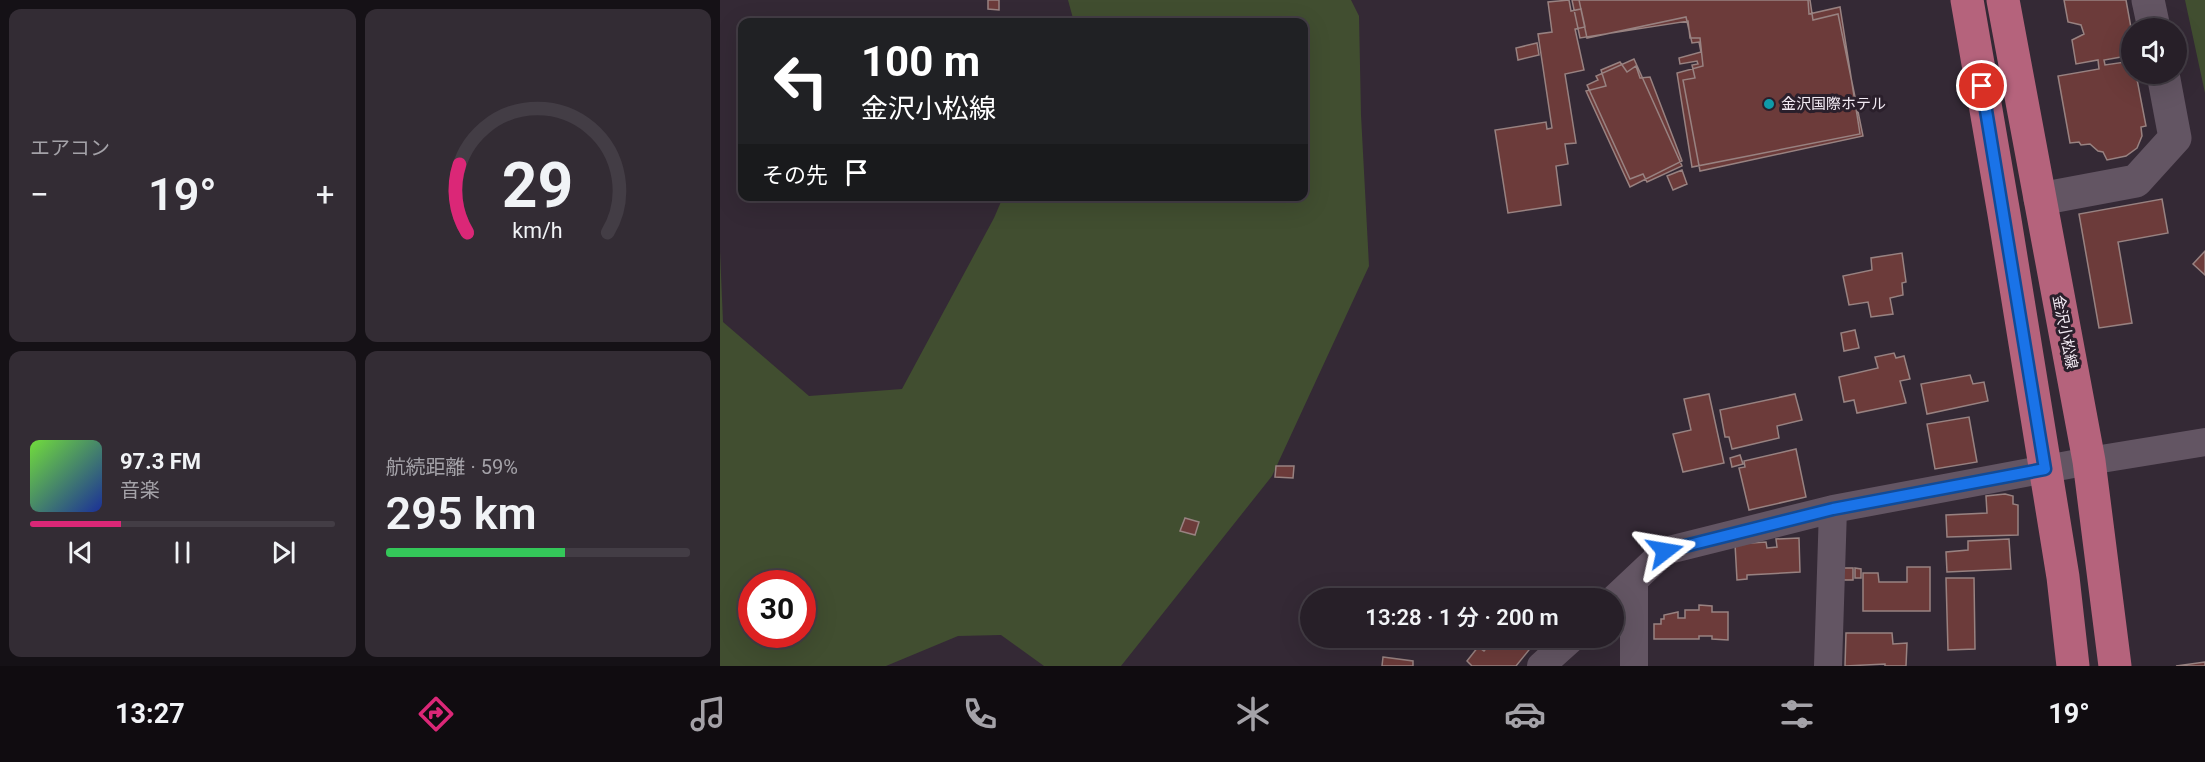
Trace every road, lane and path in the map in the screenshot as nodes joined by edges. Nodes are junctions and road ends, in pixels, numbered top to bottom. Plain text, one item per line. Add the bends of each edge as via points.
1 (1967, 0) edge
2 (2003, 0) edge
3 (2148, 0) edge
4 (2152, 18) edge
5 (2165, 84) edge
6 (2040, 199) junction
7 (2205, 442) edge
8 (2089, 460) junction
9 (2045, 469) junction
10 (1833, 509) junction
11 (1624, 590) edge
12 (1561, 648) edge
13 (1541, 666) edge
14 (1634, 666) edge
15 (1828, 666) edge
16 (2073, 666) edge
17 (2115, 666) edge

1 - 9 main road
2 - 6 main road, 金沢小松線
3 - 4 street
5 - 6 street via 2175,138 2136,181
6 - 8 main road, 金沢小松線
7 - 8 street
8 - 9 street
8 - 17 main road, 金沢小松線
9 - 10 street
9 - 16 main road
10 - 11 street via 1665,551
10 - 15 street
11 - 14 street
12 - 13 street

